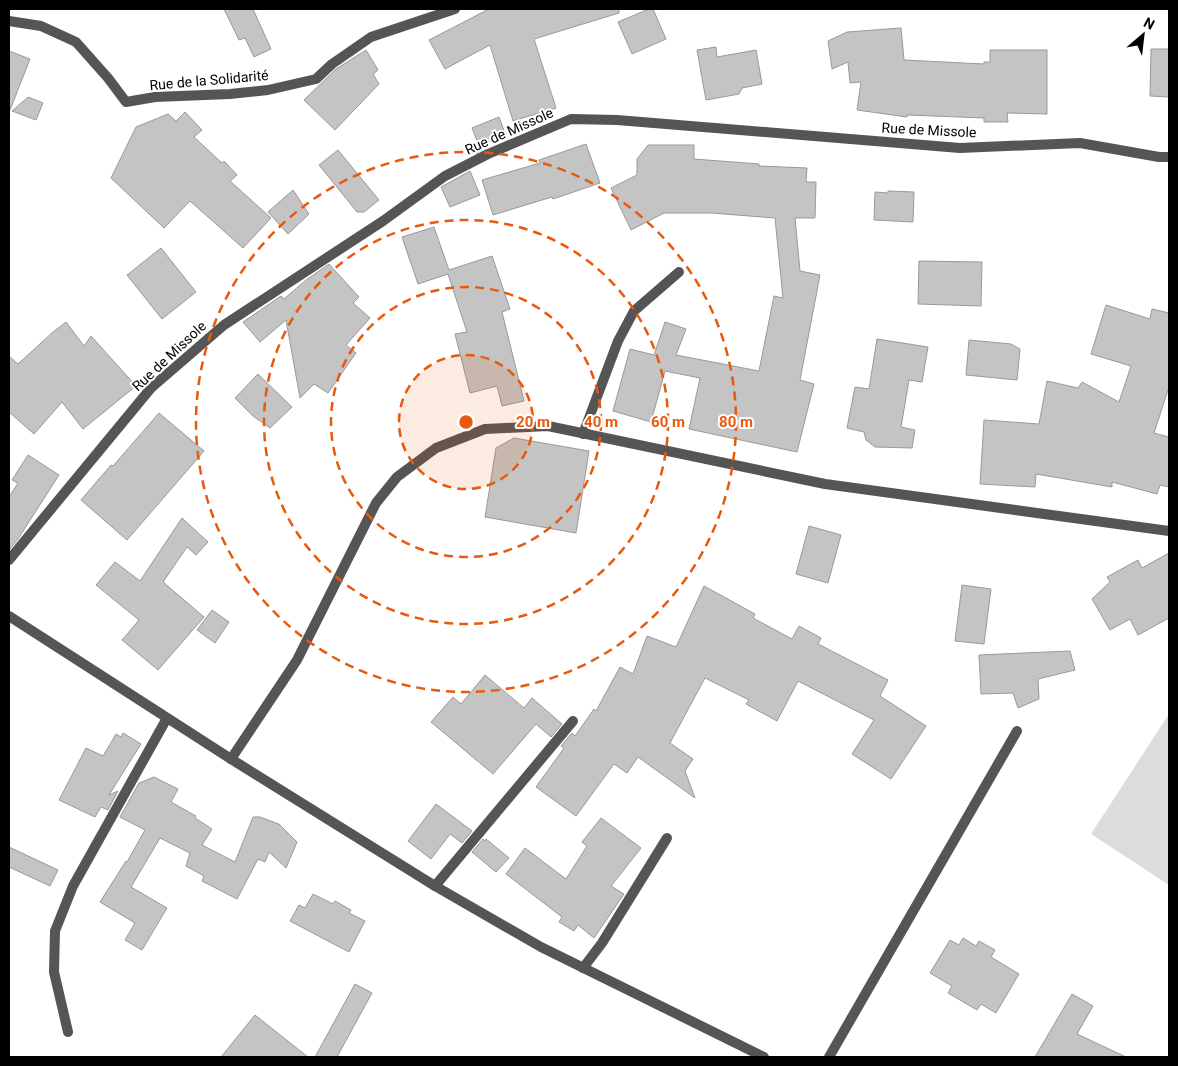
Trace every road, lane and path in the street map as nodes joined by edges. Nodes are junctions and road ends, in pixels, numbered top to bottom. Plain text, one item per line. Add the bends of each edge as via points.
1 (455, 9) edge
2 (9, 21) edge
3 (1169, 157) edge
4 (679, 272) dead end
5 (583, 434) junction
6 (1169, 531) edge
7 (9, 560) edge
8 (9, 616) edge
9 (167, 718) junction
10 (572, 721) dead end
11 (1017, 731) dead end
12 (231, 759) junction
13 (667, 838) dead end
14 (435, 886) junction
15 (583, 968) junction
16 (68, 1032) dead end
17 (764, 1057) edge
18 (829, 1057) edge

1 - 2 street, Rue de la Solidarité via 372,37 316,79 268,90 155,97 126,102 76,42 41,26
3 - 7 street, Rue de Missole via 1080,143 960,148 571,119 445,176 384,221 224,325 151,388
4 - 5 street via 634,311 618,341
5 - 6 street via 825,484
5 - 12 street via 548,426 485,429 436,448 397,477 376,502 298,660
8 - 9 street
9 - 12 street
9 - 16 street via 73,886 55,931 54,972
10 - 14 street
11 - 18 street
12 - 14 street
13 - 15 street
14 - 15 street
15 - 17 street

